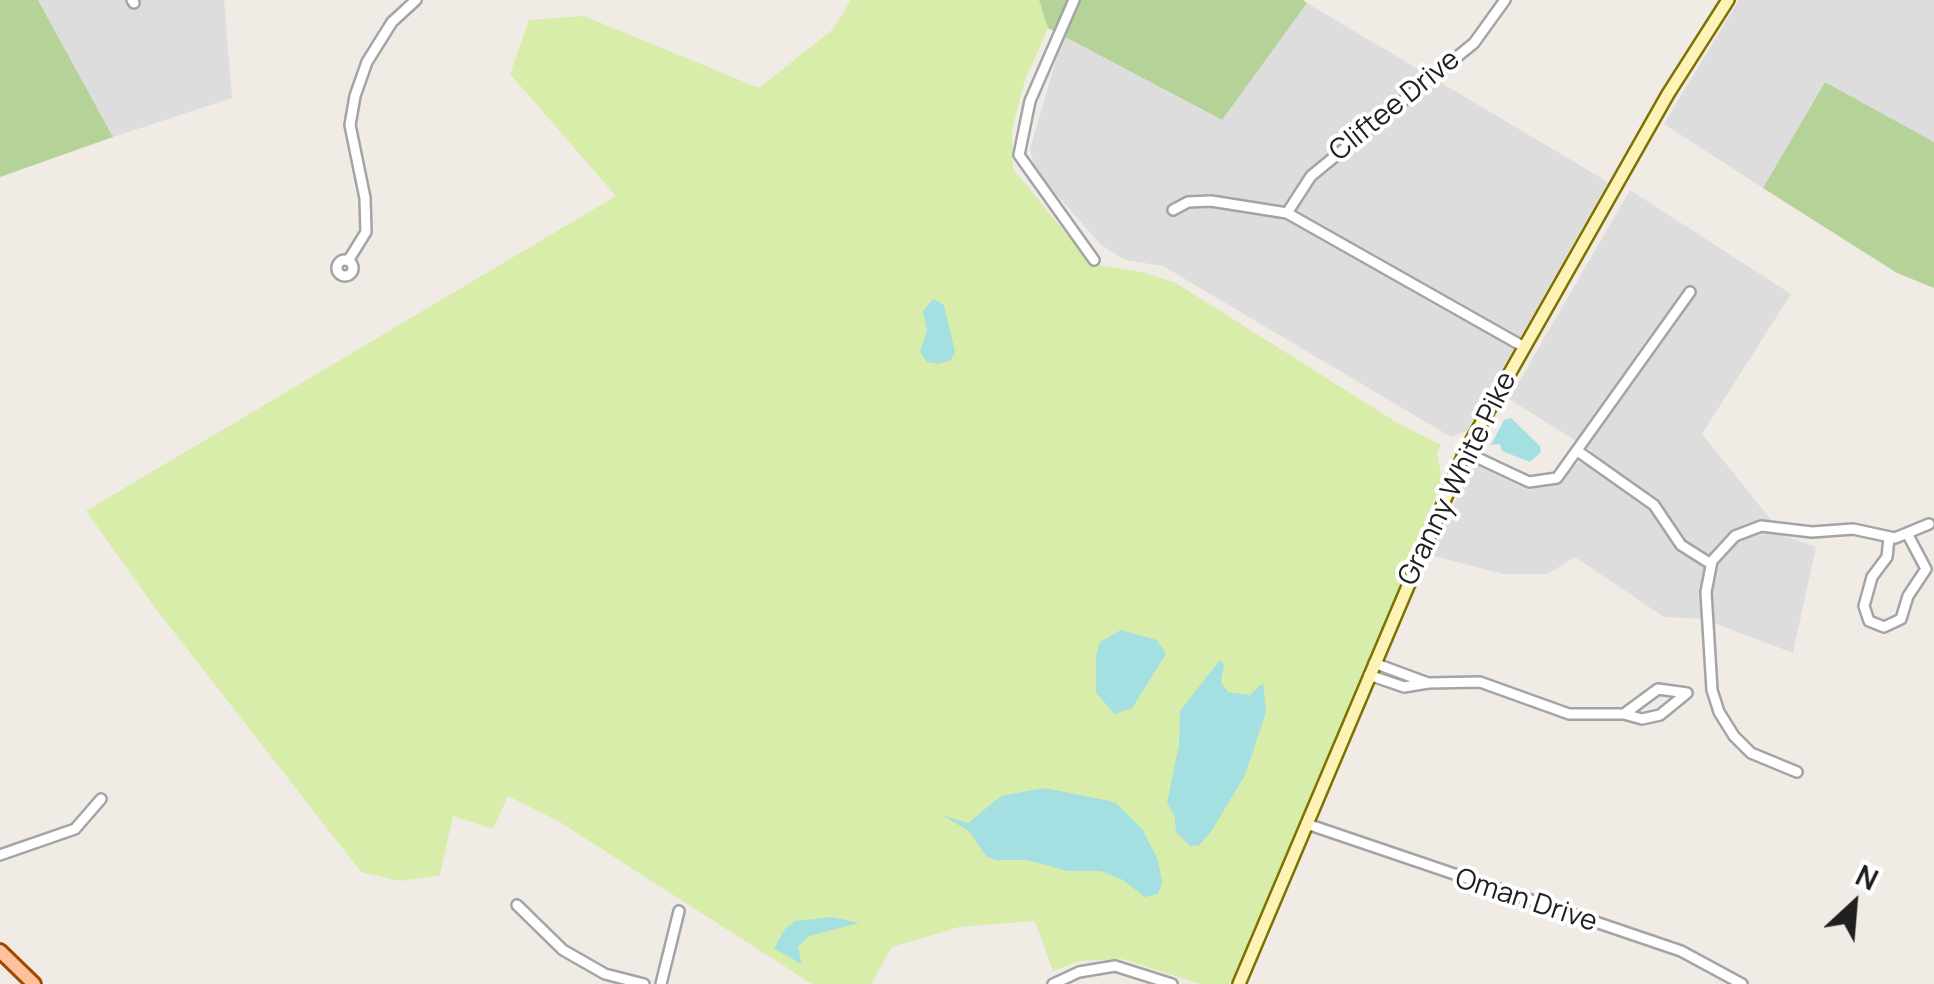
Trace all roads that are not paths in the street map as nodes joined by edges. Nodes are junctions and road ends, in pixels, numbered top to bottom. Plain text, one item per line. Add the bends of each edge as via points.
1 (416, 0) edge
2 (1074, 0) edge
3 (1506, 0) edge
4 (1728, 0) edge
5 (1173, 210) dead end
6 (1287, 213) junction
7 (1094, 260) dead end
8 (348, 261) dead end
9 (1690, 292) dead end
10 (1524, 347) junction
11 (1465, 452) junction
12 (1579, 452) junction
13 (1929, 524) dead end
14 (1908, 536) junction
15 (1889, 538) junction
16 (1711, 564) junction
17 (1372, 669) junction
18 (1712, 690) junction
19 (1687, 693) junction
20 (1624, 714) junction
21 (1797, 772) dead end
22 (100, 799) dead end
23 (1307, 824) junction
24 (0, 855) edge
25 (517, 905) dead end
26 (679, 910) dead end
27 (0, 951) edge
28 (34, 984) edge
29 (644, 984) edge
30 (661, 984) edge
31 (1053, 984) edge
32 (1172, 984) edge
33 (1240, 984) edge
34 (1742, 984) edge

1 - 8 street via 392,22 355,96 350,124 366,232
2 - 7 street via 1030,101 1020,155
3 - 6 street, Cliftee Drive via 1474,43 1310,176
4 - 10 main road, Granny White Pike
5 - 6 street via 1211,201
6 - 10 street
9 - 12 street
10 - 11 main road, Granny White Pike
11 - 12 street via 1539,484 1557,478
11 - 17 main road, Granny White Pike
12 - 16 street via 1654,505 1681,545
13 - 14 street
14 - 15 street
14 - 15 street via 1926,568 1901,619 1884,627 1870,620 1864,606 1872,577 1888,557
15 - 16 street via 1853,529 1761,526 1730,539
16 - 18 street via 1706,592
17 - 20 street via 1428,682 1480,682 1574,715
17 - 23 main road, Granny White Pike
18 - 19 street
18 - 21 street via 1738,742 1762,760
19 - 20 street via 1656,718
19 - 20 street via 1653,690
22 - 24 street via 75,829
23 - 33 main road, Granny White Pike
23 - 34 street, Oman Drive via 1682,951
25 - 29 street via 563,950 604,974
26 - 30 street
27 - 28 main road
31 - 32 street via 1115,966

